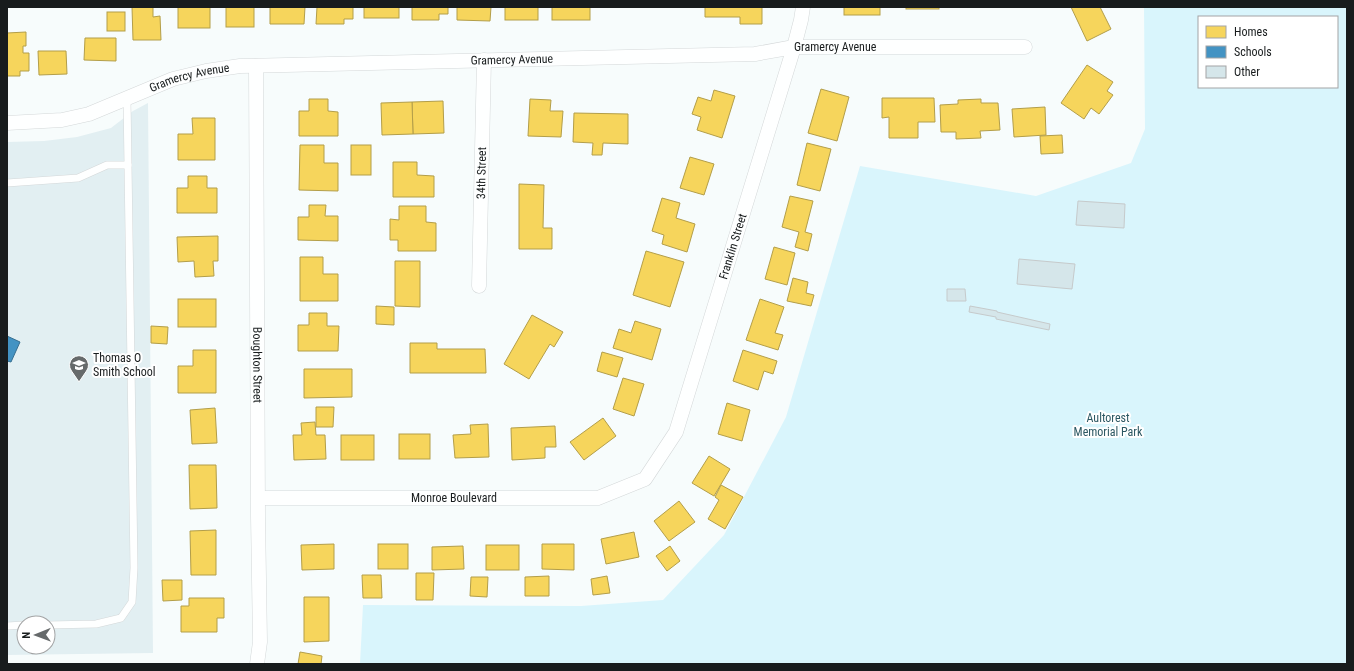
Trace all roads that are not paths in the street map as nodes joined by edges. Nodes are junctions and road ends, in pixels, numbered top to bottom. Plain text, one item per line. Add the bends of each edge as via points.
1 (803, 7) edge
2 (794, 47) junction
3 (1025, 47) dead end
4 (484, 60) junction
5 (256, 66) junction
6 (127, 98) junction
7 (7, 123) edge
8 (128, 165) junction
9 (7, 183) edge
10 (479, 286) dead end
11 (645, 479) joint
12 (258, 498) junction
13 (56, 625) edge
14 (257, 664) edge

1 - 2 street, Franklin Street
2 - 3 street, Gramercy Avenue
2 - 4 street, Gramercy Avenue via 755,54
2 - 11 street, Franklin Street via 676,432
4 - 5 street, Gramercy Avenue
4 - 10 street, 34th Street
5 - 6 street, Gramercy Avenue via 206,71 172,80
5 - 12 street, Boughton Street
6 - 7 street, Gramercy Avenue via 89,114 69,119
6 - 8 lane
8 - 9 lane via 107,165 78,178
8 - 13 lane via 134,568 132,602 121,618 96,624
11 - 12 street, Monroe Boulevard via 598,498
12 - 14 street, Boughton Street via 260,642

